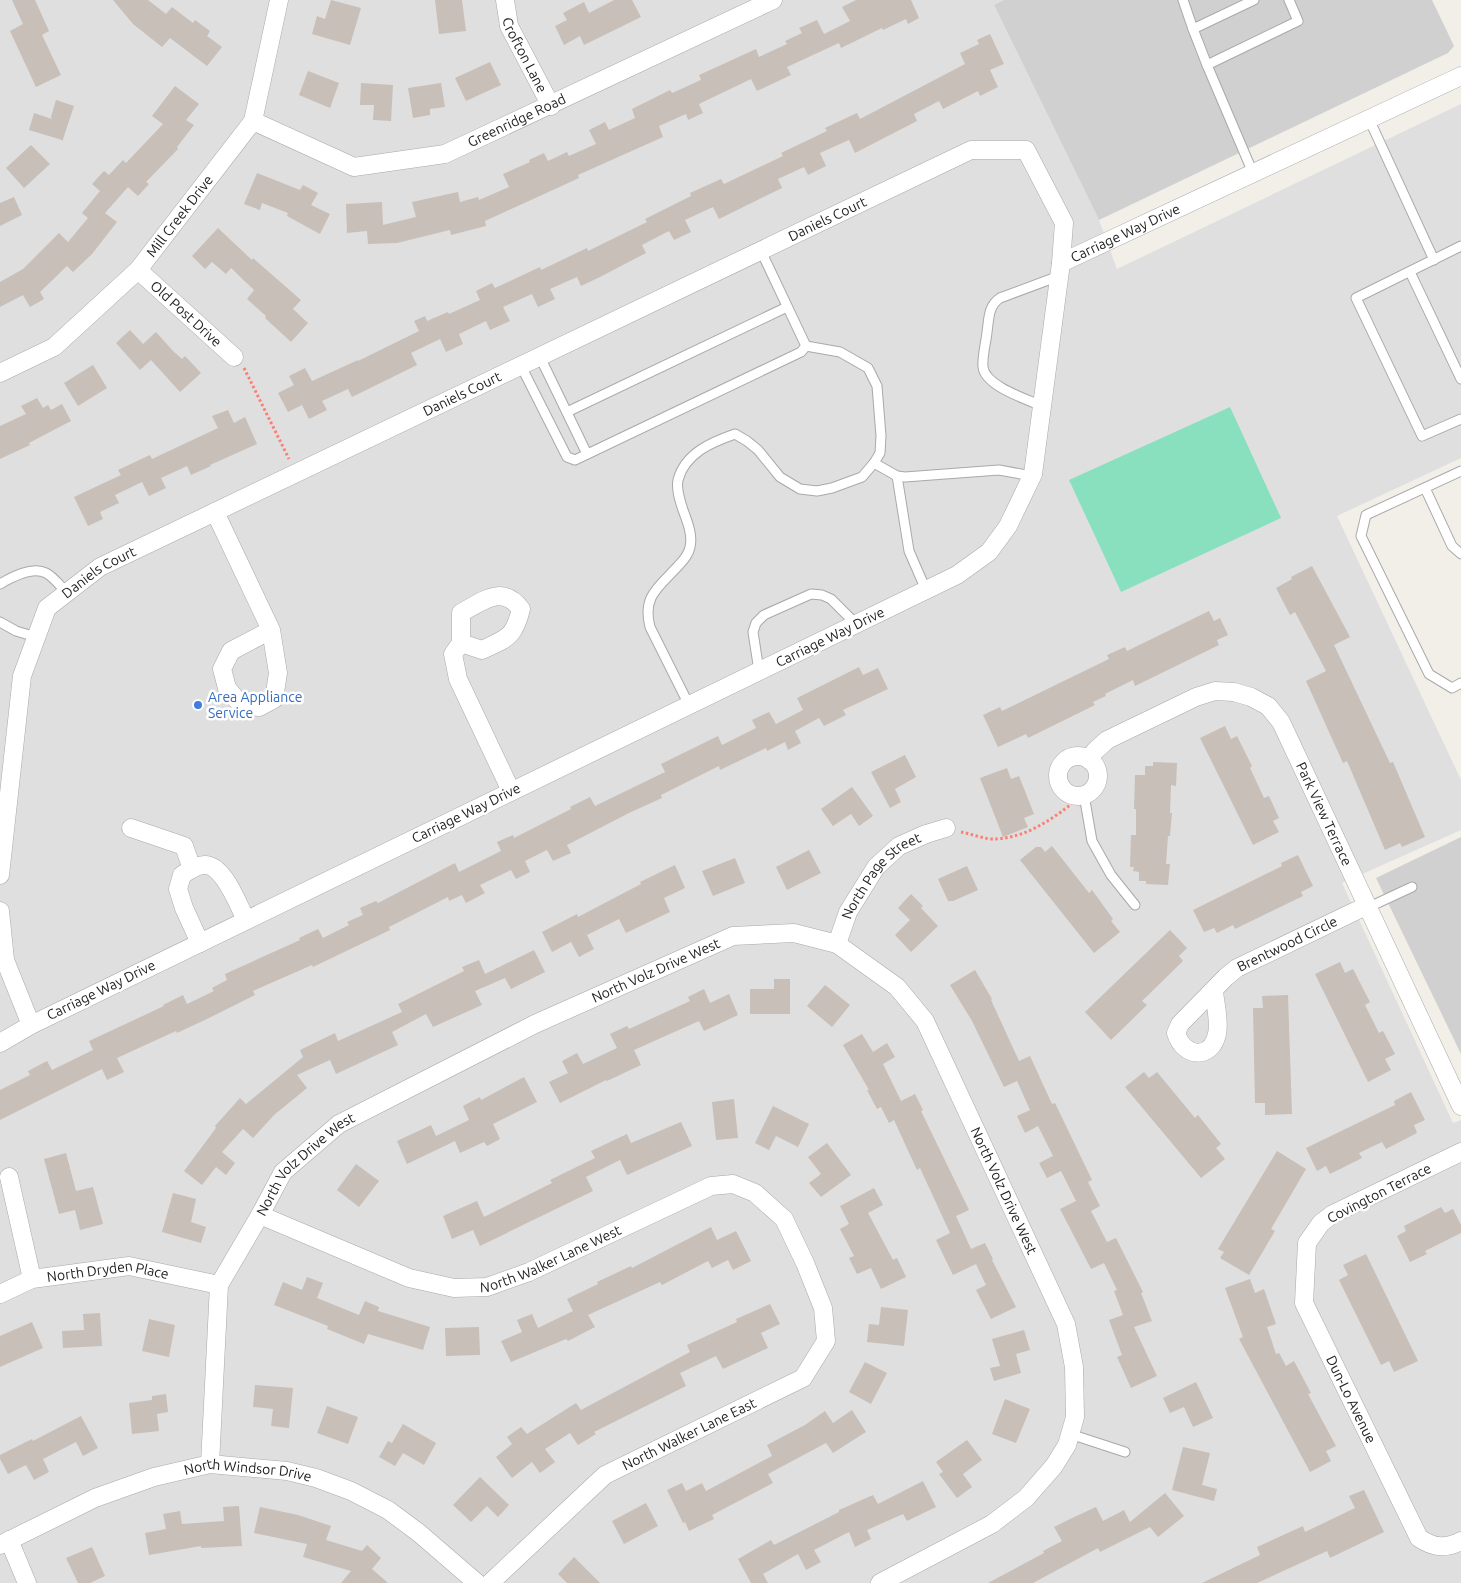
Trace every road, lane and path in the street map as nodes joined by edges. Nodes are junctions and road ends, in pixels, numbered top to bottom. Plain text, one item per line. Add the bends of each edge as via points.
1 (505, 0) edge
2 (772, 0) edge
3 (1183, 0) edge
4 (1254, 0) edge
5 (1288, 0) edge
6 (276, 1) edge
7 (1194, 29) junction
8 (1207, 65) junction
9 (1461, 76) edge
10 (551, 106) junction
11 (1369, 119) junction
12 (253, 121) junction
13 (1253, 173) junction
14 (1461, 246) edge
15 (761, 251) junction
16 (1434, 260) junction
17 (1060, 269) junction
18 (138, 270) junction
19 (1410, 272) junction
20 (787, 307) junction
21 (806, 346) junction
22 (234, 356) joint
23 (540, 357) junction
24 (521, 366) junction
25 (0, 373) edge
26 (1461, 379) edge
27 (1042, 406) junction
28 (567, 412) junction
29 (1461, 419) edge
30 (587, 454) junction
31 (874, 463) junction
32 (1461, 471) edge
33 (296, 474) junction
34 (897, 476) junction
35 (1032, 476) junction
36 (1425, 488) junction
37 (215, 512) junction
38 (1461, 554) edge
39 (0, 584) edge
40 (926, 590) junction
41 (67, 593) junction
42 (0, 622) edge
43 (856, 624) junction
44 (271, 630) dead end
45 (36, 637) junction
46 (461, 643) dead end
47 (759, 671) junction
48 (1461, 683) edge
49 (689, 705) junction
50 (1089, 760) junction
51 (5, 789) edge
52 (511, 791) junction
53 (1083, 796) junction
54 (131, 828) dead end
55 (946, 828) joint
56 (192, 869) junction
57 (0, 875) edge
58 (1412, 887) dead end
59 (1134, 905) dead end
60 (1367, 907) junction
61 (0, 911) edge
62 (246, 920) junction
63 (200, 943) junction
64 (837, 944) junction
65 (1214, 991) dead end
66 (31, 1025) junction
67 (0, 1043) edge
68 (1457, 1088) edge
69 (1461, 1106) edge
70 (1461, 1152) edge
71 (9, 1176) dead end
72 (260, 1215) junction
73 (1306, 1243) joint
74 (805, 1263) joint
75 (32, 1279) junction
76 (219, 1285) junction
77 (0, 1294) edge
78 (1072, 1425) junction
79 (1124, 1452) dead end
80 (210, 1464) junction
81 (1461, 1541) edge
82 (5, 1542) edge
83 (27, 1583) edge
84 (477, 1583) edge
85 (490, 1583) edge
86 (880, 1583) edge

1 - 10 street, Crofton Lane via 509,26
2 - 10 street, Greenridge Road
3 - 7 lane
4 - 7 lane
5 - 8 lane via 1298,22
6 - 12 street, Mill Creek Drive
7 - 8 lane
8 - 13 lane
9 - 11 street, Carriage Way Drive
10 - 12 street, Greenridge Road via 446,154 354,167
11 - 13 street, Carriage Way Drive
11 - 16 lane
12 - 18 street, Mill Creek Drive
13 - 17 street, Carriage Way Drive
14 - 16 lane
15 - 17 street, Daniels Court via 972,150 1026,150 1064,223
15 - 20 lane
15 - 23 street, Daniels Court
16 - 19 lane
17 - 27 street, Carriage Way Drive
17 - 27 lane via 1000,298 990,310 983,367 986,376 994,384
18 - 22 street, Old Post Drive
18 - 25 street, Mill Creek Drive via 54,346
19 - 26 lane
19 - 29 lane via 1356,298 1422,436
20 - 21 lane
20 - 28 lane
21 - 30 lane via 801,352
21 - 31 lane via 840,352 868,368 877,386 881,436 880,453
22 - 33 path via 246,370
23 - 24 street, Daniels Court
23 - 28 lane
24 - 30 lane via 567,457 575,460
24 - 33 street, Daniels Court
27 - 35 street, Carriage Way Drive
28 - 30 lane
31 - 34 lane
31 - 49 lane via 862,477 817,491 800,489 780,478 758,450 735,434 713,442 690,458 678,480 690,547 683,561 650,597 647,615
32 - 36 lane
33 - 37 street, Daniels Court
34 - 35 lane via 999,470
34 - 40 lane via 909,551
35 - 40 street, Carriage Way Drive via 1008,526 989,552 957,575
36 - 38 lane via 1452,546
36 - 48 lane via 1366,515 1361,536 1429,674 1452,688
37 - 41 street, Daniels Court via 100,567
37 - 44 street
39 - 41 lane via 24,573 40,571 52,577
40 - 43 street, Carriage Way Drive
41 - 45 street, Daniels Court via 47,608
42 - 45 lane
43 - 47 street, Carriage Way Drive
43 - 47 lane via 831,598 822,595 810,594 764,615 753,632
45 - 51 street, Daniels Court via 22,676
46 - 52 street via 454,654 458,679
47 - 49 street, Carriage Way Drive
49 - 52 street, Carriage Way Drive
50 - 53 street via 1098,776 1096,785
50 - 53 street via 1069,759 1059,772 1063,789 1071,795
50 - 60 street, Park View Terrace via 1108,740 1196,697 1216,691 1252,697 1268,706 1281,722
51 - 57 street, Daniels Court
52 - 62 street, Carriage Way Drive
53 - 55 path via 1054,818 1022,834 995,840
53 - 59 lane via 1092,841 1111,875
54 - 56 street via 184,846
55 - 64 street, North Page Street via 899,846 876,867 848,912
56 - 62 street via 204,864 219,871
56 - 63 street via 182,875 178,889
58 - 60 lane
60 - 65 street, Brentwood Circle via 1238,968
60 - 68 street, Park View Terrace
61 - 66 street via 5,960
62 - 63 street, Carriage Way Drive
63 - 66 street, Carriage Way Drive
64 - 72 street, North Volz Drive West via 794,933 733,936 535,1024 339,1124 283,1172
64 - 78 street, North Volz Drive West via 897,987 925,1021 1066,1324 1074,1367
66 - 67 street, Carriage Way Drive
68 - 69 street, Park View Terrace
70 - 73 street, Covington Terrace via 1334,1214 1321,1223
71 - 75 street
72 - 74 street, North Walker Lane West via 409,1278 454,1288 487,1287 530,1272 711,1186 733,1184 755,1193 784,1219
72 - 76 street, North Volz Drive West
73 - 81 street, Dun-Lo Avenue via 1304,1303 1419,1538 1442,1547
74 - 85 street, North Walker Lane East via 823,1308 826,1340 803,1378 605,1475
75 - 76 street, North Dryden Place via 129,1266
75 - 77 street, North Dryden Place
76 - 80 street, North Volz Drive West
78 - 79 lane
78 - 86 street via 1067,1445 1054,1466 1026,1498 992,1524
80 - 82 street, North Windsor Drive via 154,1477 95,1498
80 - 84 street, North Windsor Drive via 287,1471 351,1491 388,1510
82 - 83 street

